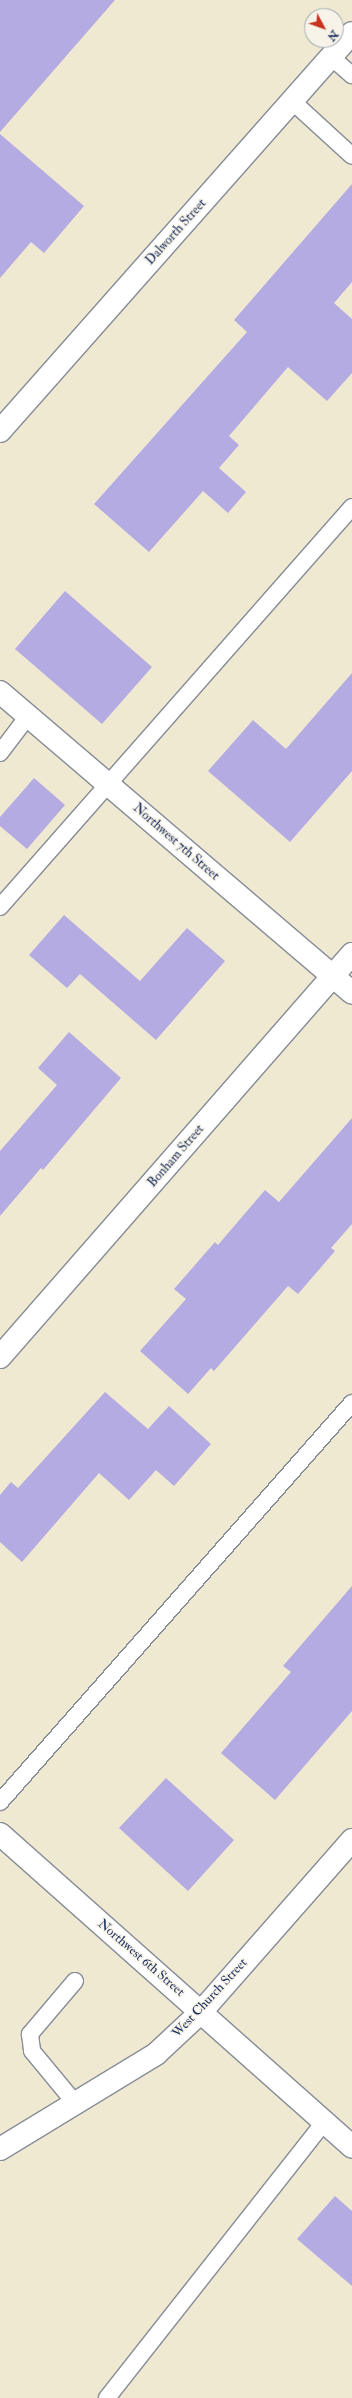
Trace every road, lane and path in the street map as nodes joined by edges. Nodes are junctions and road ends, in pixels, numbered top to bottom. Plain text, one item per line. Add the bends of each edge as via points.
1 (352, 33) edge
2 (331, 57) junction
3 (352, 75) edge
4 (292, 101) junction
5 (352, 156) edge
6 (0, 431) edge
7 (352, 507) edge
8 (0, 692) edge
9 (28, 716) junction
10 (0, 753) edge
11 (109, 785) junction
12 (0, 907) edge
13 (352, 954) edge
14 (333, 976) junction
15 (352, 994) edge
16 (0, 1357) edge
17 (352, 1403) edge
18 (0, 1802) edge
19 (0, 1834) edge
20 (352, 1840) edge
21 (75, 1981) dead end
22 (201, 2012) junction
23 (75, 2103) junction
24 (324, 2122) junction
25 (352, 2147) edge
26 (0, 2149) edge
27 (107, 2398) edge

1 - 2 street, Dalworth Street
2 - 3 lane
2 - 4 street, Dalworth Street
4 - 5 lane
4 - 6 street, Dalworth Street
7 - 11 lane
8 - 9 street, Northwest 7th Street
9 - 10 lane
9 - 11 street, Northwest 7th Street
11 - 12 lane
11 - 14 street, Northwest 7th Street
13 - 14 street, Bonham Street
14 - 15 street, Northwest 7th Street
14 - 16 street, Bonham Street
17 - 18 lane
19 - 22 street, Northwest 6th Street
20 - 22 street, West Church Street
21 - 23 lane via 30,2034 32,2051
22 - 23 street, West Church Street via 156,2054
22 - 24 street, Northwest 6th Street
23 - 26 street, West Church Street
24 - 25 street, Northwest 6th Street
24 - 27 lane

